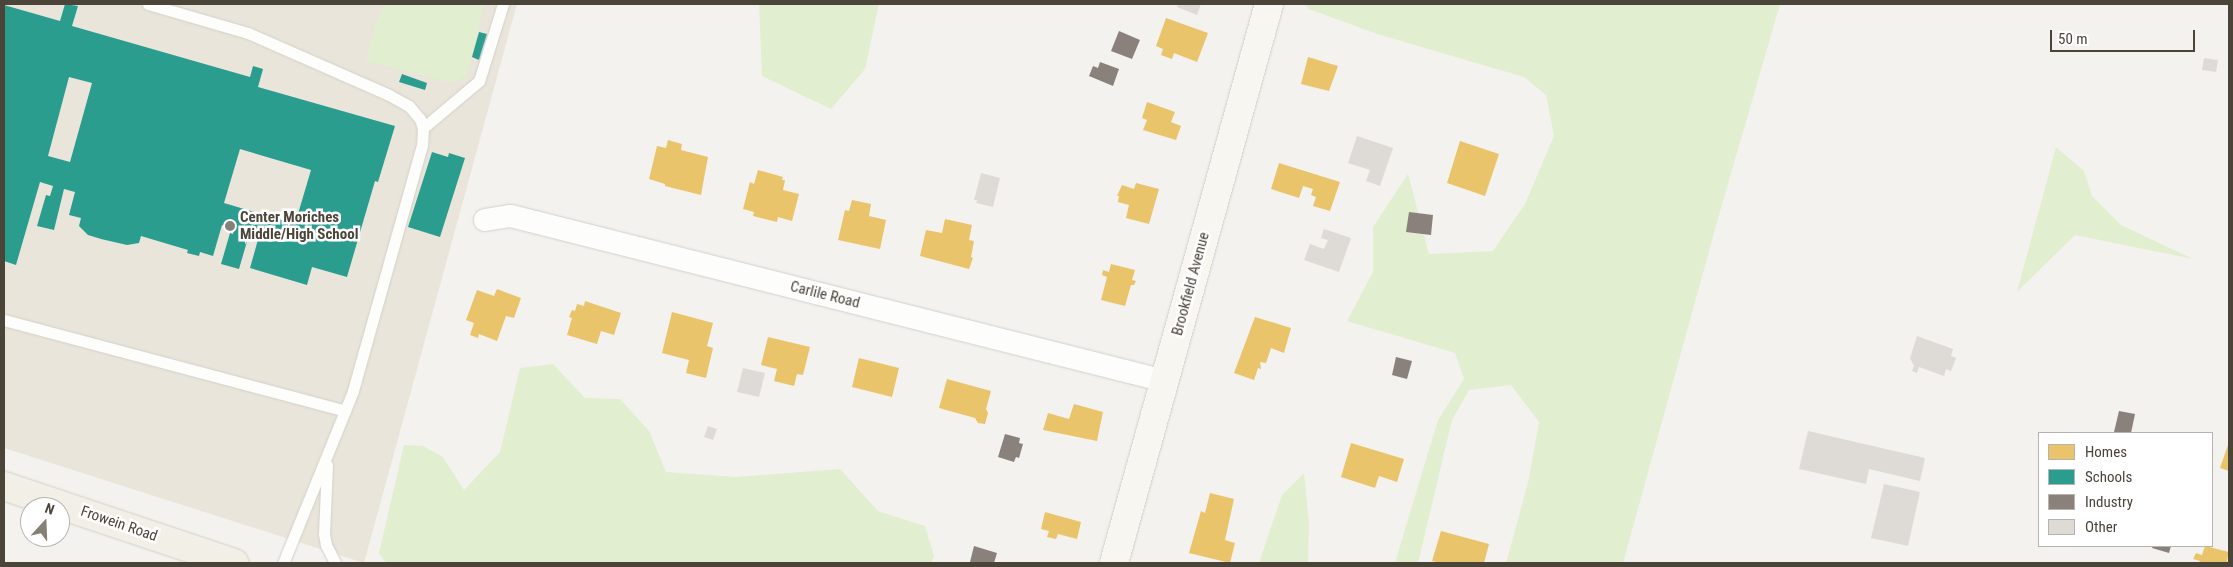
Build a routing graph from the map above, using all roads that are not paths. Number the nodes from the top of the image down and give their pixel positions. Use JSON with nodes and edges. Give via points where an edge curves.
{"nodes":[{"id":1,"x":148,"y":4,"type":"edge"},
{"id":2,"x":503,"y":4,"type":"edge"},
{"id":3,"x":1269,"y":4,"type":"edge"},
{"id":4,"x":423,"y":128,"type":"junction"},
{"id":5,"x":485,"y":220,"type":"dead end"},
{"id":6,"x":4,"y":320,"type":"edge"},
{"id":7,"x":1165,"y":381,"type":"junction"},
{"id":8,"x":345,"y":411,"type":"junction"},
{"id":9,"x":328,"y":456,"type":"junction"},
{"id":10,"x":4,"y":486,"type":"edge"},
{"id":11,"x":234,"y":563,"type":"edge"},
{"id":12,"x":283,"y":563,"type":"edge"},
{"id":13,"x":335,"y":563,"type":"edge"},
{"id":14,"x":1114,"y":563,"type":"edge"}],
"edges":[{"from":1,"to":4,"type":"lane","via":[[248,33],[389,95],[409,106]]},
{"from":2,"to":4,"type":"lane","via":[[479,81]]},
{"from":3,"to":7,"type":"main road","name":"Brookfield Avenue"},
{"from":4,"to":8,"type":"lane","via":[[422,145]]},
{"from":5,"to":7,"type":"street","name":"Carlile Road","via":[[512,216]]},
{"from":6,"to":8,"type":"lane"},
{"from":7,"to":14,"type":"main road","name":"Brookfield Avenue"},
{"from":8,"to":9,"type":"lane"},
{"from":9,"to":12,"type":"lane"},
{"from":9,"to":13,"type":"lane","via":[[324,534]]},
{"from":10,"to":11,"type":"main road","name":"Frowein Road"}]}
